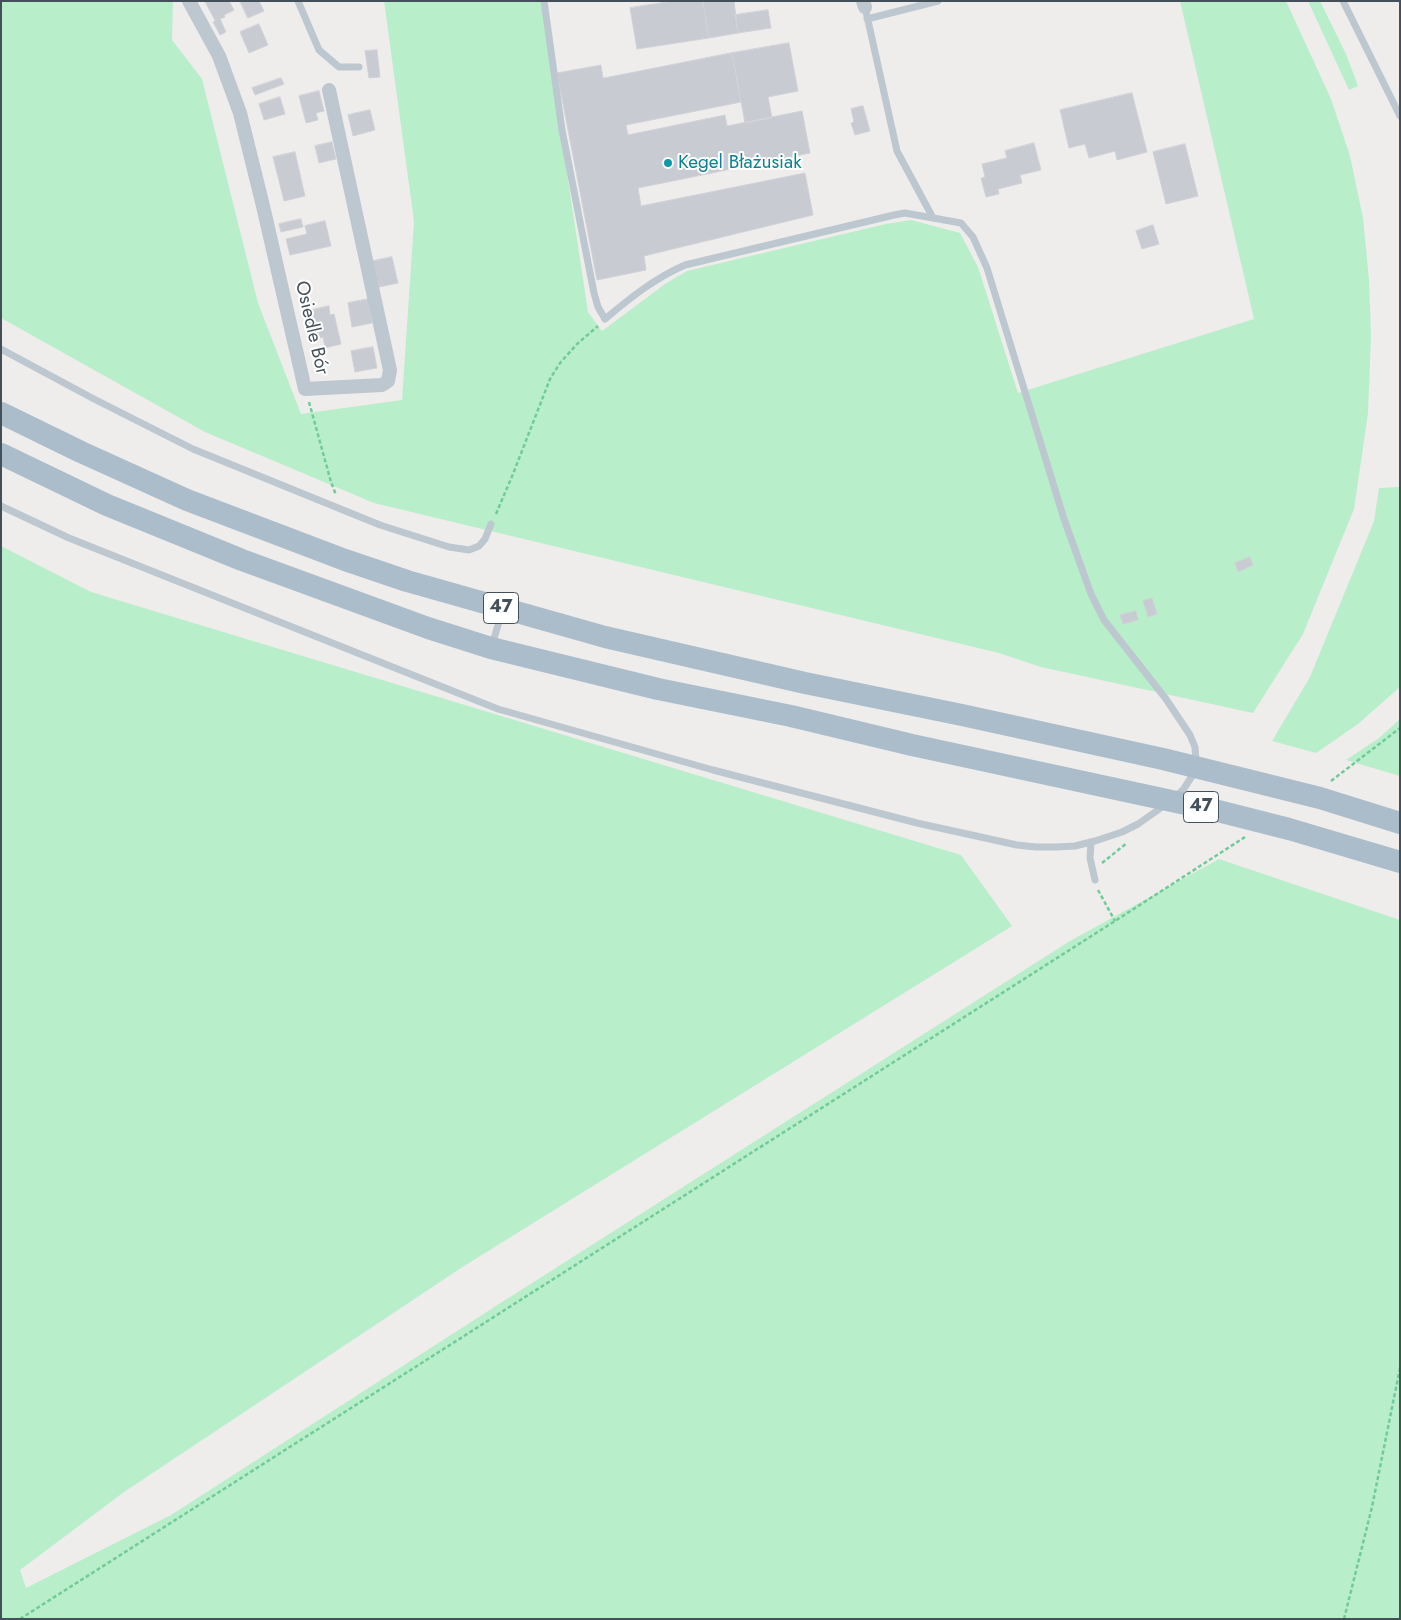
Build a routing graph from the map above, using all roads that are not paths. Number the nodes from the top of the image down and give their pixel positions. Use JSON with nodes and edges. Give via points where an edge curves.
{"nodes":[{"id":1,"x":189,"y":1,"type":"edge"},
{"id":2,"x":298,"y":1,"type":"edge"},
{"id":3,"x":544,"y":1,"type":"edge"},
{"id":4,"x":938,"y":1,"type":"edge"},
{"id":5,"x":1342,"y":1,"type":"edge"},
{"id":6,"x":865,"y":9,"type":"edge"},
{"id":7,"x":359,"y":67,"type":"dead end"},
{"id":8,"x":329,"y":90,"type":"dead end"},
{"id":9,"x":1400,"y":116,"type":"edge"},
{"id":10,"x":933,"y":218,"type":"junction"},
{"id":11,"x":1,"y":349,"type":"edge"},
{"id":12,"x":1,"y":414,"type":"edge"},
{"id":13,"x":1,"y":454,"type":"edge"},
{"id":14,"x":1,"y":506,"type":"edge"},
{"id":15,"x":491,"y":524,"type":"road end"},
{"id":16,"x":503,"y":608,"type":"junction"},
{"id":17,"x":491,"y":648,"type":"junction"},
{"id":18,"x":1400,"y":822,"type":"edge"},
{"id":19,"x":1091,"y":842,"type":"junction"},
{"id":20,"x":1400,"y":862,"type":"edge"},
{"id":21,"x":1095,"y":880,"type":"road end"}],
"edges":[{"from":1,"to":8,"type":"street","name":"Osiedle Bór","via":[[219,56],[240,113],[305,388],[382,385],[390,376]]},
{"from":2,"to":7,"type":"lane","via":[[319,50],[338,67]]},
{"from":3,"to":10,"type":"lane","via":[[562,130],[594,293],[605,319],[661,277],[685,265],[894,215],[905,213]]},
{"from":4,"to":6,"type":"lane"},
{"from":5,"to":9,"type":"lane"},
{"from":6,"to":10,"type":"lane","via":[[898,151]]},
{"from":10,"to":19,"type":"lane","via":[[961,223],[973,237],[987,268],[1064,520],[1091,594],[1104,620],[1166,699],[1195,747],[1194,773],[1183,790],[1138,824]]},
{"from":11,"to":15,"type":"lane","via":[[193,449],[380,525],[448,547],[468,550],[479,546]]},
{"from":12,"to":16,"type":"main road","number":"47","via":[[187,500],[345,560]]},
{"from":13,"to":17,"type":"main road","number":"47","via":[[108,505],[225,554]]},
{"from":14,"to":19,"type":"lane","via":[[88,546],[498,709],[713,770],[918,823],[1017,845],[1075,846]]},
{"from":16,"to":17,"type":"lane"},
{"from":16,"to":18,"type":"main road","number":"47","via":[[605,637],[805,683],[1237,776]]},
{"from":17,"to":20,"type":"main road","number":"47","via":[[1218,811]]},
{"from":19,"to":21,"type":"lane","via":[[1090,858]]}]}
